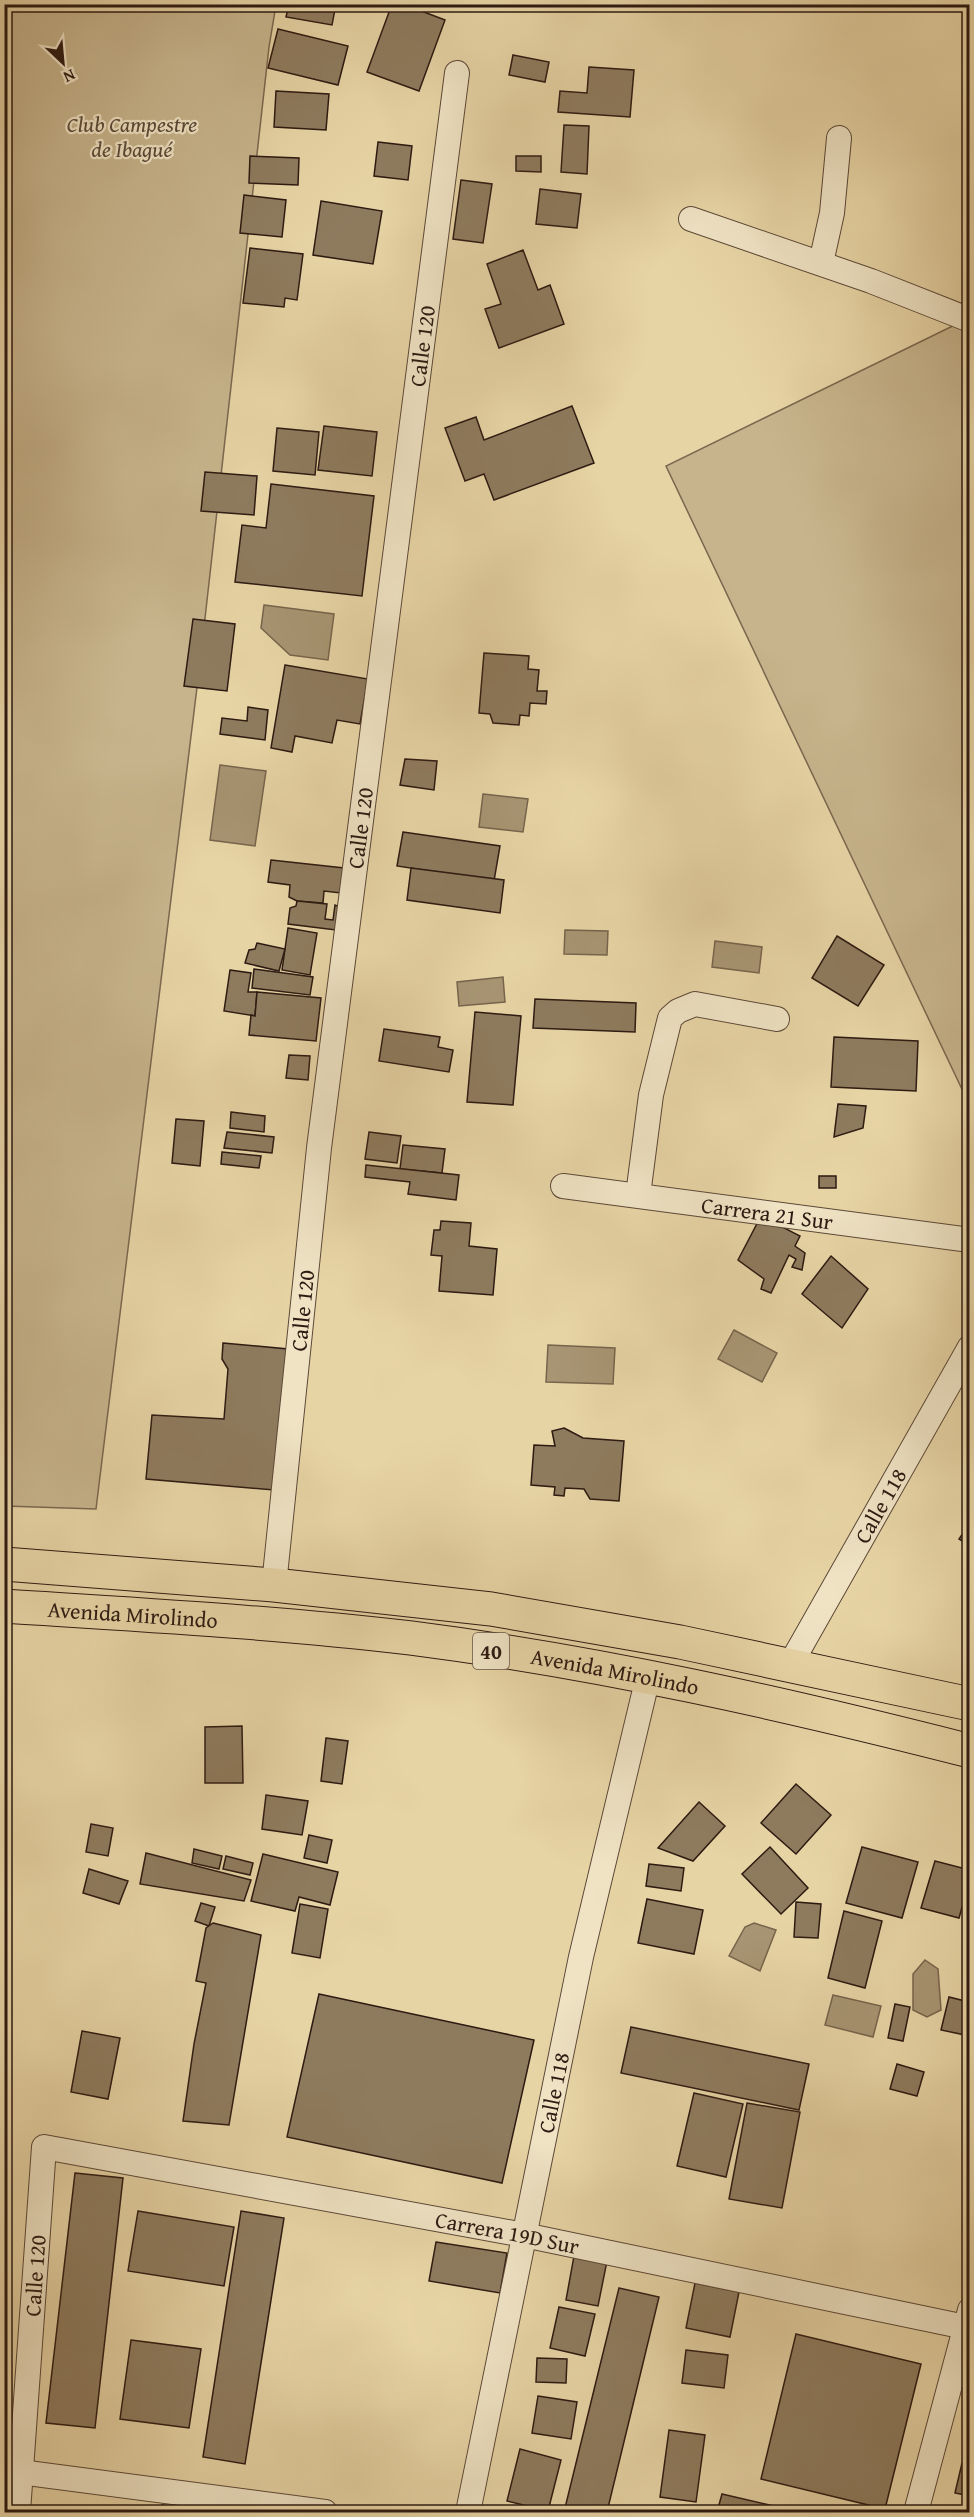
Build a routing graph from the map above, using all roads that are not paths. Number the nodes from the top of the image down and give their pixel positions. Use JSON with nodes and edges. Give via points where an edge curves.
{"nodes":[{"id":1,"x":457,"y":73,"type":"dead end"},
{"id":2,"x":839,"y":138,"type":"dead end"},
{"id":3,"x":691,"y":219,"type":"dead end"},
{"id":4,"x":821,"y":263,"type":"junction"},
{"id":5,"x":969,"y":320,"type":"edge"},
{"id":6,"x":777,"y":1019,"type":"dead end"},
{"id":7,"x":563,"y":1186,"type":"dead end"},
{"id":8,"x":638,"y":1195,"type":"junction"},
{"id":9,"x":969,"y":1240,"type":"edge"},
{"id":10,"x":969,"y":1347,"type":"edge"},
{"id":11,"x":4,"y":1564,"type":"edge"},
{"id":12,"x":274,"y":1584,"type":"junction"},
{"id":13,"x":4,"y":1606,"type":"edge"},
{"id":14,"x":790,"y":1665,"type":"junction"},
{"id":15,"x":648,"y":1677,"type":"junction"},
{"id":16,"x":969,"y":1704,"type":"edge"},
{"id":17,"x":969,"y":1751,"type":"edge"},
{"id":18,"x":44,"y":2147,"type":"joint"},
{"id":19,"x":524,"y":2235,"type":"junction"},
{"id":20,"x":968,"y":2322,"type":"edge"},
{"id":21,"x":12,"y":2472,"type":"edge"},
{"id":22,"x":18,"y":2512,"type":"edge"},
{"id":23,"x":326,"y":2512,"type":"edge"},
{"id":24,"x":468,"y":2512,"type":"edge"},
{"id":25,"x":916,"y":2512,"type":"edge"}],
"edges":[{"from":1,"to":12,"type":"street","name":"Calle 120","via":[[319,1148]]},
{"from":2,"to":4,"type":"street","via":[[832,213]]},
{"from":3,"to":4,"type":"street"},
{"from":4,"to":5,"type":"street"},
{"from":6,"to":8,"type":"street","via":[[695,1004],[670,1018],[651,1095]]},
{"from":7,"to":8,"type":"street","name":"Carrera 21 Sur"},
{"from":8,"to":9,"type":"street","name":"Carrera 21 Sur"},
{"from":10,"to":14,"type":"street","name":"Calle 118"},
{"from":11,"to":12,"type":"main road","name":"Avenida Mirolindo","number":"40"},
{"from":12,"to":14,"type":"main road","name":"Avenida Mirolindo","number":"40","via":[[491,1609]]},
{"from":13,"to":15,"type":"main road","name":"Avenida Mirolindo","number":"40","via":[[411,1638]]},
{"from":14,"to":16,"type":"main road","name":"Avenida Mirolindo","number":"40"},
{"from":15,"to":17,"type":"main road","name":"Avenida Mirolindo","number":"40","via":[[874,1726]]},
{"from":15,"to":19,"type":"street","name":"Calle 118","via":[[581,1956]]},
{"from":18,"to":19,"type":"street","name":"Carrera 19D Sur"},
{"from":18,"to":21,"type":"street","name":"Calle 120"},
{"from":19,"to":20,"type":"street","name":"Carrera 19D Sur"},
{"from":19,"to":24,"type":"street","name":"Calle 118"},
{"from":20,"to":25,"type":"street"},
{"from":21,"to":22,"type":"street","name":"Calle 120"},
{"from":21,"to":23,"type":"street"}]}
